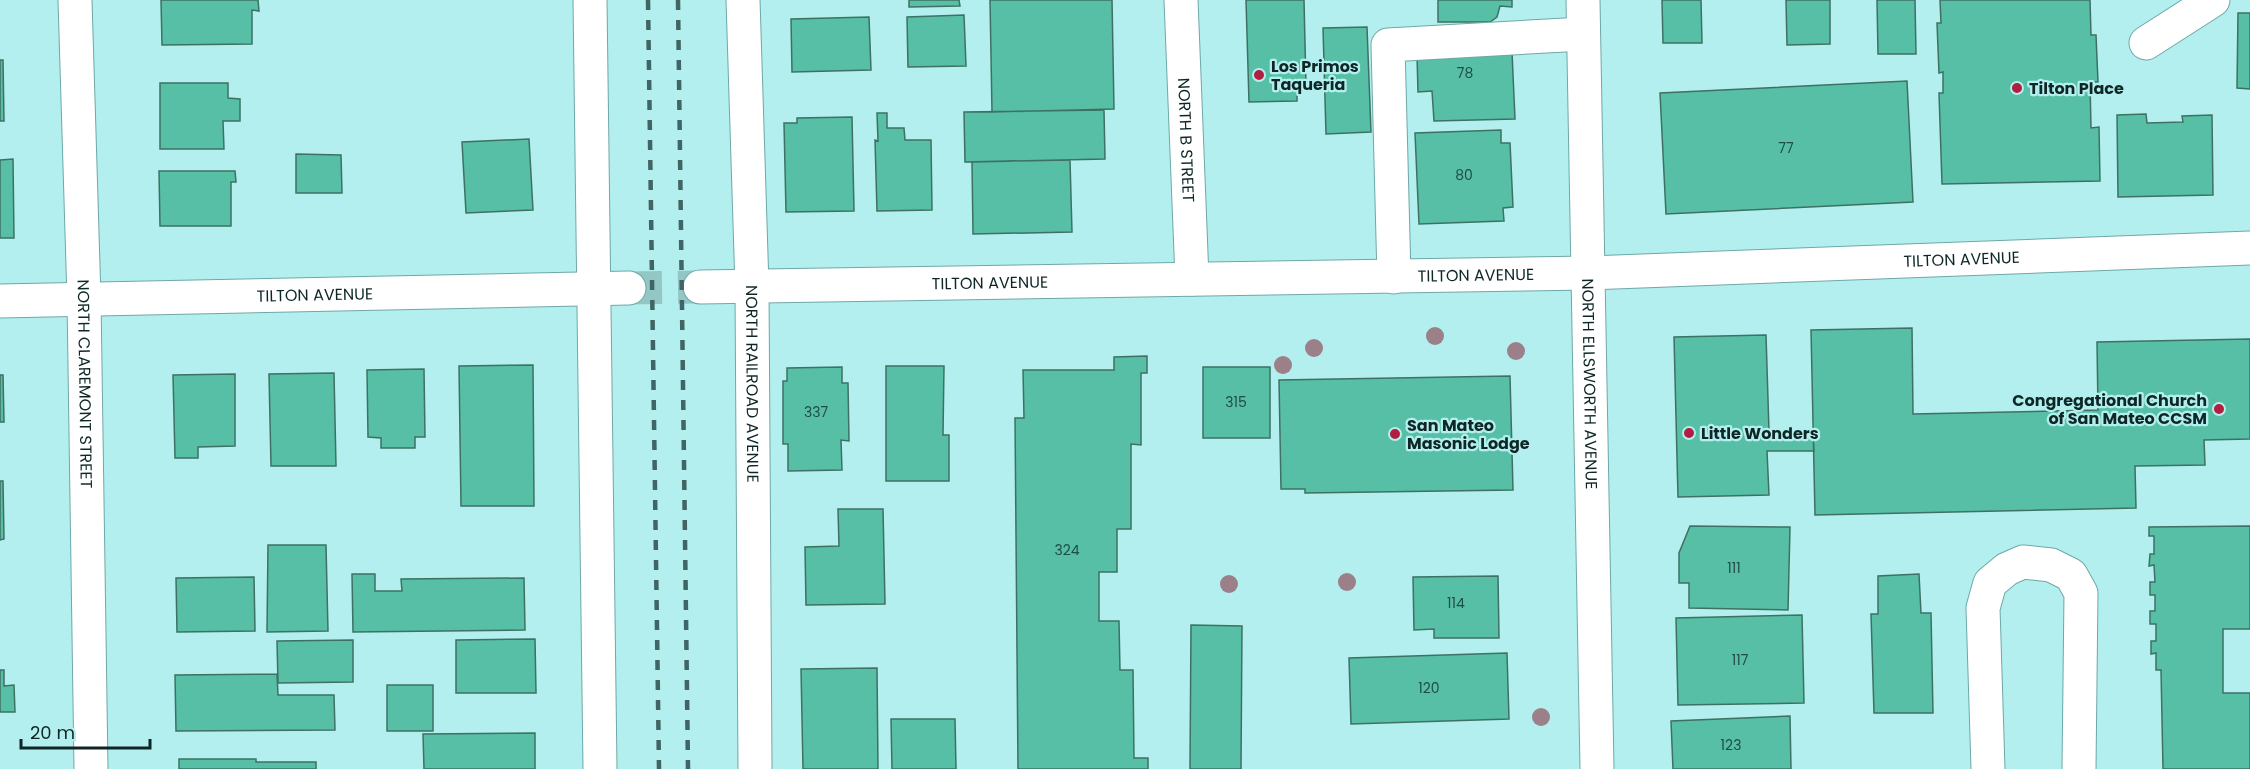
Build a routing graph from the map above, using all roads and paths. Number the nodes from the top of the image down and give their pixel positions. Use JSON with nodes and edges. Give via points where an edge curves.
{"nodes":[{"id":1,"x":75,"y":0,"type":"edge"},
{"id":2,"x":590,"y":0,"type":"edge"},
{"id":3,"x":743,"y":0,"type":"edge"},
{"id":4,"x":1181,"y":0,"type":"edge"},
{"id":5,"x":1583,"y":0,"type":"edge"},
{"id":6,"x":2213,"y":0,"type":"edge"},
{"id":7,"x":1583,"y":34,"type":"junction"},
{"id":8,"x":2146,"y":43,"type":"dead end"},
{"id":9,"x":2250,"y":248,"type":"edge"},
{"id":10,"x":1589,"y":273,"type":"junction"},
{"id":11,"x":1394,"y":277,"type":"junction"},
{"id":12,"x":1192,"y":279,"type":"junction"},
{"id":13,"x":752,"y":286,"type":"junction"},
{"id":14,"x":700,"y":287,"type":"tunnel mouth"},
{"id":15,"x":628,"y":288,"type":"tunnel mouth"},
{"id":16,"x":592,"y":289,"type":"junction"},
{"id":17,"x":84,"y":299,"type":"junction"},
{"id":18,"x":0,"y":301,"type":"edge"},
{"id":19,"x":91,"y":769,"type":"edge"},
{"id":20,"x":600,"y":769,"type":"edge"},
{"id":21,"x":755,"y":769,"type":"edge"},
{"id":22,"x":1597,"y":769,"type":"edge"},
{"id":23,"x":1988,"y":769,"type":"edge"},
{"id":24,"x":2079,"y":769,"type":"edge"}],
"edges":[{"from":1,"to":17,"type":"street","name":"NORTH CLAREMONT STREET"},
{"from":2,"to":16,"type":"street"},
{"from":3,"to":13,"type":"street","name":"NORTH RAILROAD AVENUE"},
{"from":4,"to":12,"type":"street","name":"NORTH B STREET"},
{"from":5,"to":7,"type":"street","name":"NORTH ELLSWORTH AVENUE"},
{"from":6,"to":8,"type":"street"},
{"from":7,"to":10,"type":"street","name":"NORTH ELLSWORTH AVENUE"},
{"from":7,"to":11,"type":"street","via":[[1388,45]]},
{"from":9,"to":10,"type":"street","name":"TILTON AVENUE"},
{"from":10,"to":11,"type":"street","name":"TILTON AVENUE"},
{"from":10,"to":22,"type":"street","name":"NORTH ELLSWORTH AVENUE"},
{"from":11,"to":12,"type":"street","name":"TILTON AVENUE"},
{"from":12,"to":13,"type":"street","name":"TILTON AVENUE"},
{"from":13,"to":14,"type":"street","name":"TILTON AVENUE"},
{"from":13,"to":21,"type":"street","name":"NORTH RAILROAD AVENUE"},
{"from":15,"to":16,"type":"street","name":"TILTON AVENUE"},
{"from":16,"to":17,"type":"street","name":"TILTON AVENUE"},
{"from":16,"to":20,"type":"street"},
{"from":17,"to":18,"type":"street","name":"TILTON AVENUE"},
{"from":17,"to":19,"type":"street","name":"NORTH CLAREMONT STREET"},
{"from":23,"to":24,"type":"street","via":[[1983,608],[1990,584],[2007,569],[2024,562],[2051,565],[2071,575],[2081,593]]}]}
